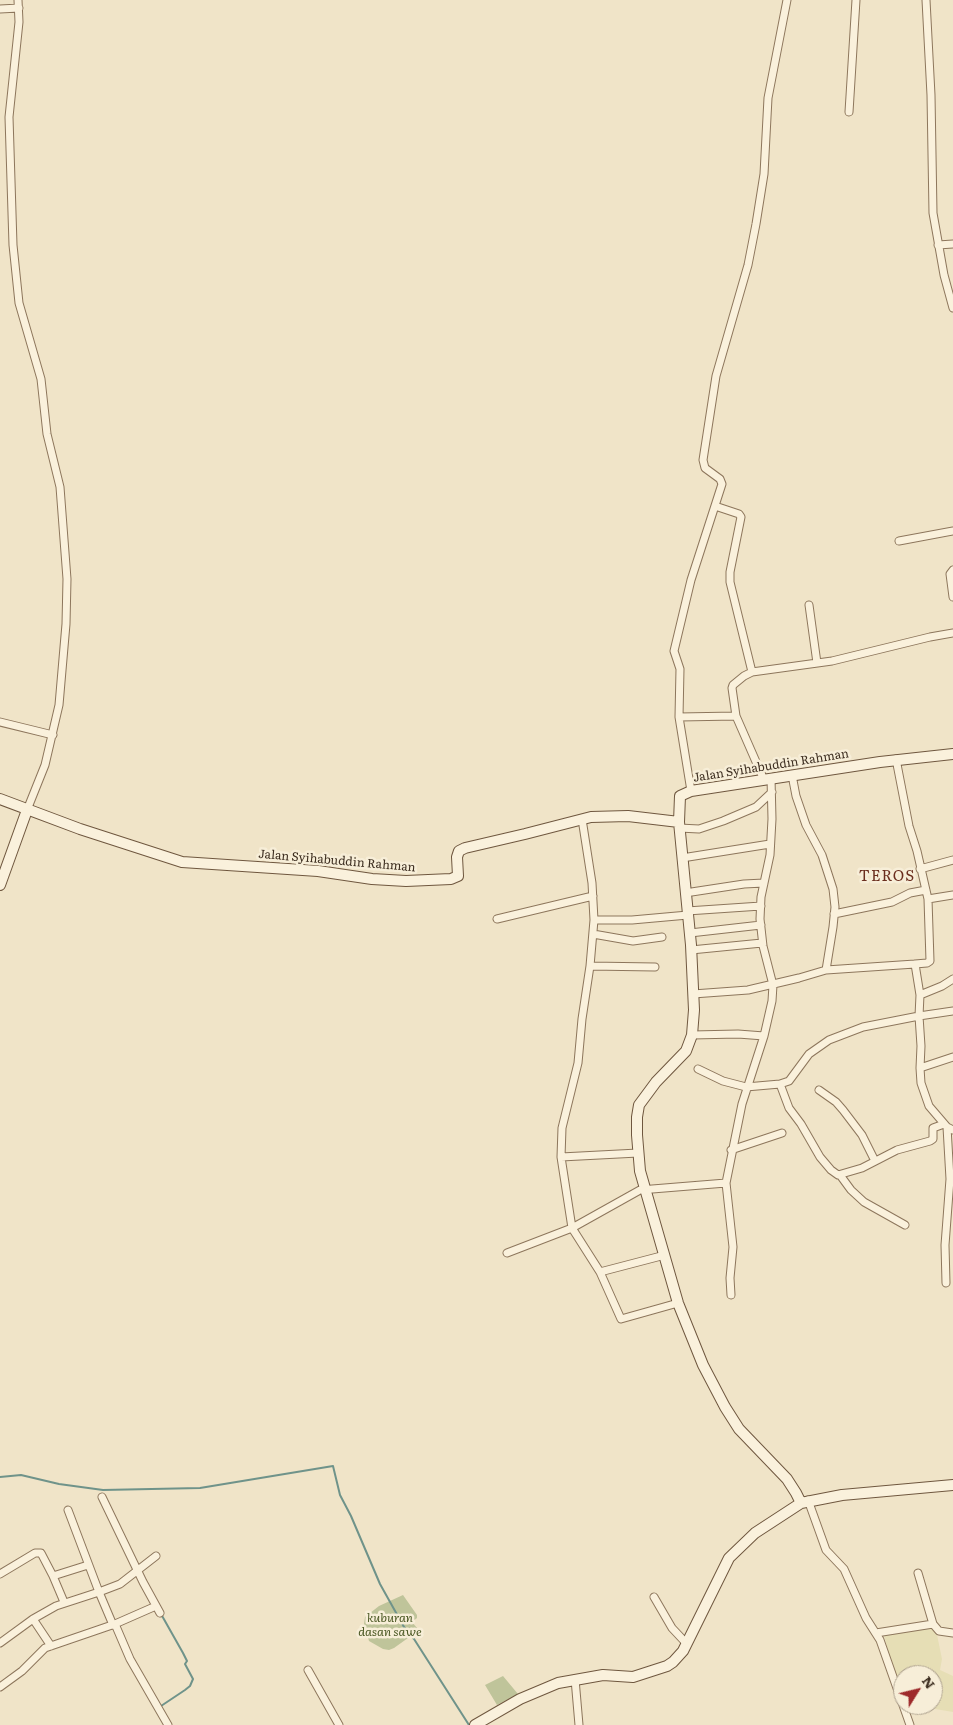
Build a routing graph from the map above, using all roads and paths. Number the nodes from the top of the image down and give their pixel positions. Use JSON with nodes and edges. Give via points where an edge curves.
{"nodes":[{"id":1,"x":787,"y":0,"type":"edge"},
{"id":2,"x":856,"y":0,"type":"edge"},
{"id":3,"x":926,"y":0,"type":"edge"},
{"id":4,"x":19,"y":4,"type":"edge"},
{"id":5,"x":0,"y":9,"type":"edge"},
{"id":6,"x":0,"y":110,"type":"edge"},
{"id":7,"x":849,"y":112,"type":"dead end"},
{"id":8,"x":9,"y":113,"type":"junction"},
{"id":9,"x":953,"y":244,"type":"edge"},
{"id":10,"x":938,"y":245,"type":"junction"},
{"id":11,"x":953,"y":308,"type":"edge"},
{"id":12,"x":714,"y":506,"type":"junction"},
{"id":13,"x":953,"y":531,"type":"edge"},
{"id":14,"x":899,"y":541,"type":"dead end"},
{"id":15,"x":953,"y":570,"type":"edge"},
{"id":16,"x":953,"y":597,"type":"edge"},
{"id":17,"x":809,"y":605,"type":"dead end"},
{"id":18,"x":953,"y":633,"type":"edge"},
{"id":19,"x":818,"y":663,"type":"junction"},
{"id":20,"x":752,"y":672,"type":"junction"},
{"id":21,"x":736,"y":716,"type":"junction"},
{"id":22,"x":680,"y":717,"type":"junction"},
{"id":23,"x":0,"y":722,"type":"edge"},
{"id":24,"x":53,"y":734,"type":"junction"},
{"id":25,"x":953,"y":754,"type":"edge"},
{"id":26,"x":896,"y":760,"type":"junction"},
{"id":27,"x":792,"y":775,"type":"junction"},
{"id":28,"x":767,"y":779,"type":"junction"},
{"id":29,"x":691,"y":791,"type":"junction"},
{"id":30,"x":772,"y":792,"type":"junction"},
{"id":31,"x":0,"y":799,"type":"edge"},
{"id":32,"x":26,"y":810,"type":"junction"},
{"id":33,"x":582,"y":819,"type":"junction"},
{"id":34,"x":679,"y":825,"type":"junction"},
{"id":35,"x":770,"y":844,"type":"junction"},
{"id":36,"x":682,"y":858,"type":"junction"},
{"id":37,"x":953,"y":860,"type":"edge"},
{"id":38,"x":920,"y":869,"type":"junction"},
{"id":39,"x":764,"y":883,"type":"junction"},
{"id":40,"x":0,"y":885,"type":"edge"},
{"id":41,"x":926,"y":890,"type":"junction"},
{"id":42,"x":685,"y":893,"type":"junction"},
{"id":43,"x":953,"y":895,"type":"edge"},
{"id":44,"x":593,"y":896,"type":"junction"},
{"id":45,"x":928,"y":899,"type":"junction"},
{"id":46,"x":761,"y":906,"type":"junction"},
{"id":47,"x":688,"y":913,"type":"junction"},
{"id":48,"x":834,"y":914,"type":"junction"},
{"id":49,"x":497,"y":919,"type":"dead end"},
{"id":50,"x":594,"y":920,"type":"junction"},
{"id":51,"x":761,"y":925,"type":"junction"},
{"id":52,"x":690,"y":933,"type":"junction"},
{"id":53,"x":592,"y":934,"type":"junction"},
{"id":54,"x":662,"y":937,"type":"dead end"},
{"id":55,"x":762,"y":943,"type":"junction"},
{"id":56,"x":691,"y":950,"type":"junction"},
{"id":57,"x":915,"y":964,"type":"junction"},
{"id":58,"x":590,"y":966,"type":"junction"},
{"id":59,"x":655,"y":967,"type":"dead end"},
{"id":60,"x":826,"y":970,"type":"junction"},
{"id":61,"x":953,"y":979,"type":"edge"},
{"id":62,"x":773,"y":985,"type":"junction"},
{"id":63,"x":693,"y":994,"type":"junction"},
{"id":64,"x":920,"y":995,"type":"junction"},
{"id":65,"x":953,"y":1012,"type":"edge"},
{"id":66,"x":919,"y":1016,"type":"junction"},
{"id":67,"x":692,"y":1034,"type":"junction"},
{"id":68,"x":764,"y":1036,"type":"junction"},
{"id":69,"x":953,"y":1057,"type":"edge"},
{"id":70,"x":920,"y":1068,"type":"junction"},
{"id":71,"x":698,"y":1069,"type":"dead end"},
{"id":72,"x":780,"y":1084,"type":"junction"},
{"id":73,"x":746,"y":1086,"type":"junction"},
{"id":74,"x":819,"y":1090,"type":"dead end"},
{"id":75,"x":948,"y":1127,"type":"edge"},
{"id":76,"x":782,"y":1133,"type":"dead end"},
{"id":77,"x":731,"y":1150,"type":"junction"},
{"id":78,"x":638,"y":1153,"type":"junction"},
{"id":79,"x":561,"y":1157,"type":"junction"},
{"id":80,"x":875,"y":1161,"type":"junction"},
{"id":81,"x":951,"y":1166,"type":"edge"},
{"id":82,"x":840,"y":1175,"type":"junction"},
{"id":83,"x":726,"y":1182,"type":"junction"},
{"id":84,"x":644,"y":1189,"type":"junction"},
{"id":85,"x":905,"y":1225,"type":"dead end"},
{"id":86,"x":572,"y":1228,"type":"junction"},
{"id":87,"x":507,"y":1253,"type":"dead end"},
{"id":88,"x":665,"y":1255,"type":"junction"},
{"id":89,"x":600,"y":1272,"type":"junction"},
{"id":90,"x":946,"y":1283,"type":"dead end"},
{"id":91,"x":731,"y":1295,"type":"dead end"},
{"id":92,"x":678,"y":1303,"type":"junction"},
{"id":93,"x":953,"y":1485,"type":"edge"},
{"id":94,"x":102,"y":1497,"type":"dead end"},
{"id":95,"x":805,"y":1501,"type":"junction"},
{"id":96,"x":68,"y":1510,"type":"dead end"},
{"id":97,"x":156,"y":1556,"type":"dead end"},
{"id":98,"x":88,"y":1565,"type":"junction"},
{"id":99,"x":141,"y":1569,"type":"junction"},
{"id":100,"x":918,"y":1573,"type":"dead end"},
{"id":101,"x":0,"y":1574,"type":"edge"},
{"id":102,"x":53,"y":1576,"type":"junction"},
{"id":103,"x":98,"y":1592,"type":"junction"},
{"id":104,"x":654,"y":1597,"type":"dead end"},
{"id":105,"x":64,"y":1602,"type":"junction"},
{"id":106,"x":33,"y":1619,"type":"junction"},
{"id":107,"x":114,"y":1624,"type":"junction"},
{"id":108,"x":933,"y":1624,"type":"junction"},
{"id":109,"x":876,"y":1633,"type":"junction"},
{"id":110,"x":953,"y":1633,"type":"edge"},
{"id":111,"x":0,"y":1643,"type":"edge"},
{"id":112,"x":687,"y":1644,"type":"junction"},
{"id":113,"x":51,"y":1646,"type":"junction"},
{"id":114,"x":308,"y":1670,"type":"dead end"},
{"id":115,"x":575,"y":1679,"type":"junction"},
{"id":116,"x":1,"y":1681,"type":"edge"},
{"id":117,"x":168,"y":1725,"type":"edge"},
{"id":118,"x":339,"y":1725,"type":"edge"},
{"id":119,"x":475,"y":1725,"type":"edge"},
{"id":120,"x":579,"y":1725,"type":"edge"},
{"id":121,"x":910,"y":1725,"type":"edge"}],
"edges":[{"from":1,"to":12,"type":"street","via":[[768,98],[764,174],[756,224],[748,265],[716,376],[704,460],[708,471],[721,481]]},
{"from":2,"to":7,"type":"street"},
{"from":3,"to":10,"type":"street","via":[[933,213]]},
{"from":4,"to":5,"type":"street"},
{"from":4,"to":8,"type":"street"},
{"from":6,"to":8,"type":"street"},
{"from":8,"to":24,"type":"street","via":[[13,245],[19,303],[41,379],[47,434],[60,487],[66,545],[66,624],[62,680]]},
{"from":9,"to":10,"type":"street"},
{"from":10,"to":11,"type":"street"},
{"from":12,"to":20,"type":"street","via":[[741,517],[730,582]]},
{"from":12,"to":22,"type":"street","via":[[674,651],[680,668]]},
{"from":13,"to":14,"type":"street"},
{"from":15,"to":16,"type":"street","via":[[950,574]]},
{"from":17,"to":19,"type":"street"},
{"from":18,"to":19,"type":"street"},
{"from":19,"to":20,"type":"street"},
{"from":20,"to":21,"type":"street","via":[[732,688]]},
{"from":21,"to":22,"type":"street"},
{"from":21,"to":28,"type":"street"},
{"from":22,"to":29,"type":"street"},
{"from":23,"to":24,"type":"street"},
{"from":24,"to":32,"type":"street","via":[[45,765]]},
{"from":25,"to":26,"type":"street","name":"Jalan Syihabuddin Rahman"},
{"from":26,"to":27,"type":"street","name":"Jalan Syihabuddin Rahman"},
{"from":26,"to":38,"type":"street"},
{"from":27,"to":28,"type":"street","name":"Jalan Syihabuddin Rahman"},
{"from":27,"to":48,"type":"street","via":[[806,825],[826,863],[833,889]]},
{"from":28,"to":29,"type":"street","name":"Jalan Syihabuddin Rahman"},
{"from":28,"to":30,"type":"street"},
{"from":29,"to":34,"type":"street","name":"Jalan Syihabuddin Rahman","via":[[680,796]]},
{"from":30,"to":34,"type":"street","via":[[756,807],[723,821],[699,828]]},
{"from":30,"to":35,"type":"street"},
{"from":31,"to":32,"type":"street","name":"Jalan Syihabuddin Rahman"},
{"from":32,"to":33,"type":"street","name":"Jalan Syihabuddin Rahman","via":[[182,862],[318,871],[406,881],[455,878],[459,873],[457,857],[461,849]]},
{"from":32,"to":40,"type":"street"},
{"from":33,"to":34,"type":"street","name":"Jalan Syihabuddin Rahman","via":[[628,816]]},
{"from":33,"to":44,"type":"street"},
{"from":34,"to":36,"type":"street"},
{"from":35,"to":36,"type":"street"},
{"from":35,"to":39,"type":"street"},
{"from":36,"to":42,"type":"street"},
{"from":37,"to":38,"type":"street"},
{"from":38,"to":41,"type":"street"},
{"from":39,"to":42,"type":"street"},
{"from":39,"to":46,"type":"street"},
{"from":41,"to":45,"type":"street"},
{"from":41,"to":48,"type":"street","via":[[892,902]]},
{"from":42,"to":47,"type":"street"},
{"from":43,"to":45,"type":"street"},
{"from":44,"to":49,"type":"street"},
{"from":44,"to":50,"type":"street"},
{"from":45,"to":57,"type":"street","via":[[930,961]]},
{"from":46,"to":47,"type":"street"},
{"from":46,"to":51,"type":"street"},
{"from":47,"to":50,"type":"street","via":[[632,920]]},
{"from":47,"to":52,"type":"street"},
{"from":48,"to":60,"type":"street"},
{"from":50,"to":53,"type":"street"},
{"from":51,"to":52,"type":"street"},
{"from":51,"to":55,"type":"street"},
{"from":52,"to":56,"type":"street"},
{"from":53,"to":54,"type":"street","via":[[633,941]]},
{"from":53,"to":58,"type":"street"},
{"from":55,"to":56,"type":"street"},
{"from":55,"to":62,"type":"street"},
{"from":56,"to":63,"type":"street"},
{"from":57,"to":60,"type":"street"},
{"from":57,"to":64,"type":"street"},
{"from":58,"to":59,"type":"street"},
{"from":58,"to":79,"type":"street","via":[[578,1063],[562,1128]]},
{"from":60,"to":62,"type":"street"},
{"from":61,"to":64,"type":"street"},
{"from":62,"to":63,"type":"street"},
{"from":62,"to":68,"type":"street","via":[[770,1017]]},
{"from":63,"to":67,"type":"street"},
{"from":64,"to":66,"type":"street"},
{"from":65,"to":66,"type":"street"},
{"from":66,"to":70,"type":"street"},
{"from":66,"to":72,"type":"street","via":[[864,1027],[829,1040],[809,1054],[789,1081]]},
{"from":67,"to":68,"type":"street"},
{"from":67,"to":78,"type":"street","via":[[686,1051],[639,1105]]},
{"from":68,"to":73,"type":"street"},
{"from":69,"to":70,"type":"street"},
{"from":70,"to":75,"type":"street","via":[[926,1100]]},
{"from":71,"to":73,"type":"street","via":[[722,1081]]},
{"from":72,"to":73,"type":"street"},
{"from":72,"to":82,"type":"street","via":[[789,1108],[820,1157],[835,1174]]},
{"from":73,"to":77,"type":"street"},
{"from":74,"to":80,"type":"street","via":[[843,1110],[862,1135]]},
{"from":75,"to":80,"type":"street","via":[[933,1128],[930,1141],[897,1150]]},
{"from":75,"to":81,"type":"street"},
{"from":76,"to":77,"type":"street"},
{"from":77,"to":83,"type":"street"},
{"from":78,"to":79,"type":"street"},
{"from":78,"to":84,"type":"street"},
{"from":79,"to":86,"type":"street"},
{"from":80,"to":82,"type":"street"},
{"from":81,"to":90,"type":"street","via":[[944,1245]]},
{"from":82,"to":85,"type":"street","via":[[864,1202]]},
{"from":83,"to":84,"type":"street"},
{"from":83,"to":91,"type":"street","via":[[733,1238]]},
{"from":84,"to":86,"type":"street"},
{"from":84,"to":88,"type":"street"},
{"from":86,"to":87,"type":"street"},
{"from":86,"to":89,"type":"street"},
{"from":88,"to":89,"type":"street"},
{"from":88,"to":92,"type":"street"},
{"from":89,"to":92,"type":"street","via":[[621,1320]]},
{"from":92,"to":95,"type":"street","via":[[703,1365],[728,1413],[748,1440]]},
{"from":93,"to":95,"type":"street"},
{"from":94,"to":99,"type":"street"},
{"from":95,"to":109,"type":"street","via":[[824,1546],[844,1569]]},
{"from":95,"to":112,"type":"street","via":[[755,1533],[729,1558]]},
{"from":96,"to":98,"type":"street"},
{"from":97,"to":99,"type":"street"},
{"from":98,"to":102,"type":"street"},
{"from":98,"to":103,"type":"street"},
{"from":99,"to":103,"type":"street","via":[[118,1586]]},
{"from":99,"to":107,"type":"street","via":[[158,1610]]},
{"from":100,"to":108,"type":"street"},
{"from":101,"to":102,"type":"street","via":[[39,1552]]},
{"from":102,"to":105,"type":"street"},
{"from":103,"to":105,"type":"street"},
{"from":103,"to":107,"type":"street"},
{"from":104,"to":112,"type":"street","via":[[672,1628]]},
{"from":105,"to":106,"type":"street"},
{"from":106,"to":111,"type":"street"},
{"from":106,"to":113,"type":"street"},
{"from":107,"to":113,"type":"street"},
{"from":107,"to":117,"type":"street"},
{"from":108,"to":109,"type":"street"},
{"from":108,"to":110,"type":"street","via":[[940,1631]]},
{"from":109,"to":121,"type":"street"},
{"from":112,"to":115,"type":"street","via":[[673,1662],[647,1673]]},
{"from":113,"to":116,"type":"street","via":[[22,1671]]},
{"from":114,"to":118,"type":"street"},
{"from":115,"to":119,"type":"street","via":[[538,1690]]},
{"from":115,"to":120,"type":"street"}]}
